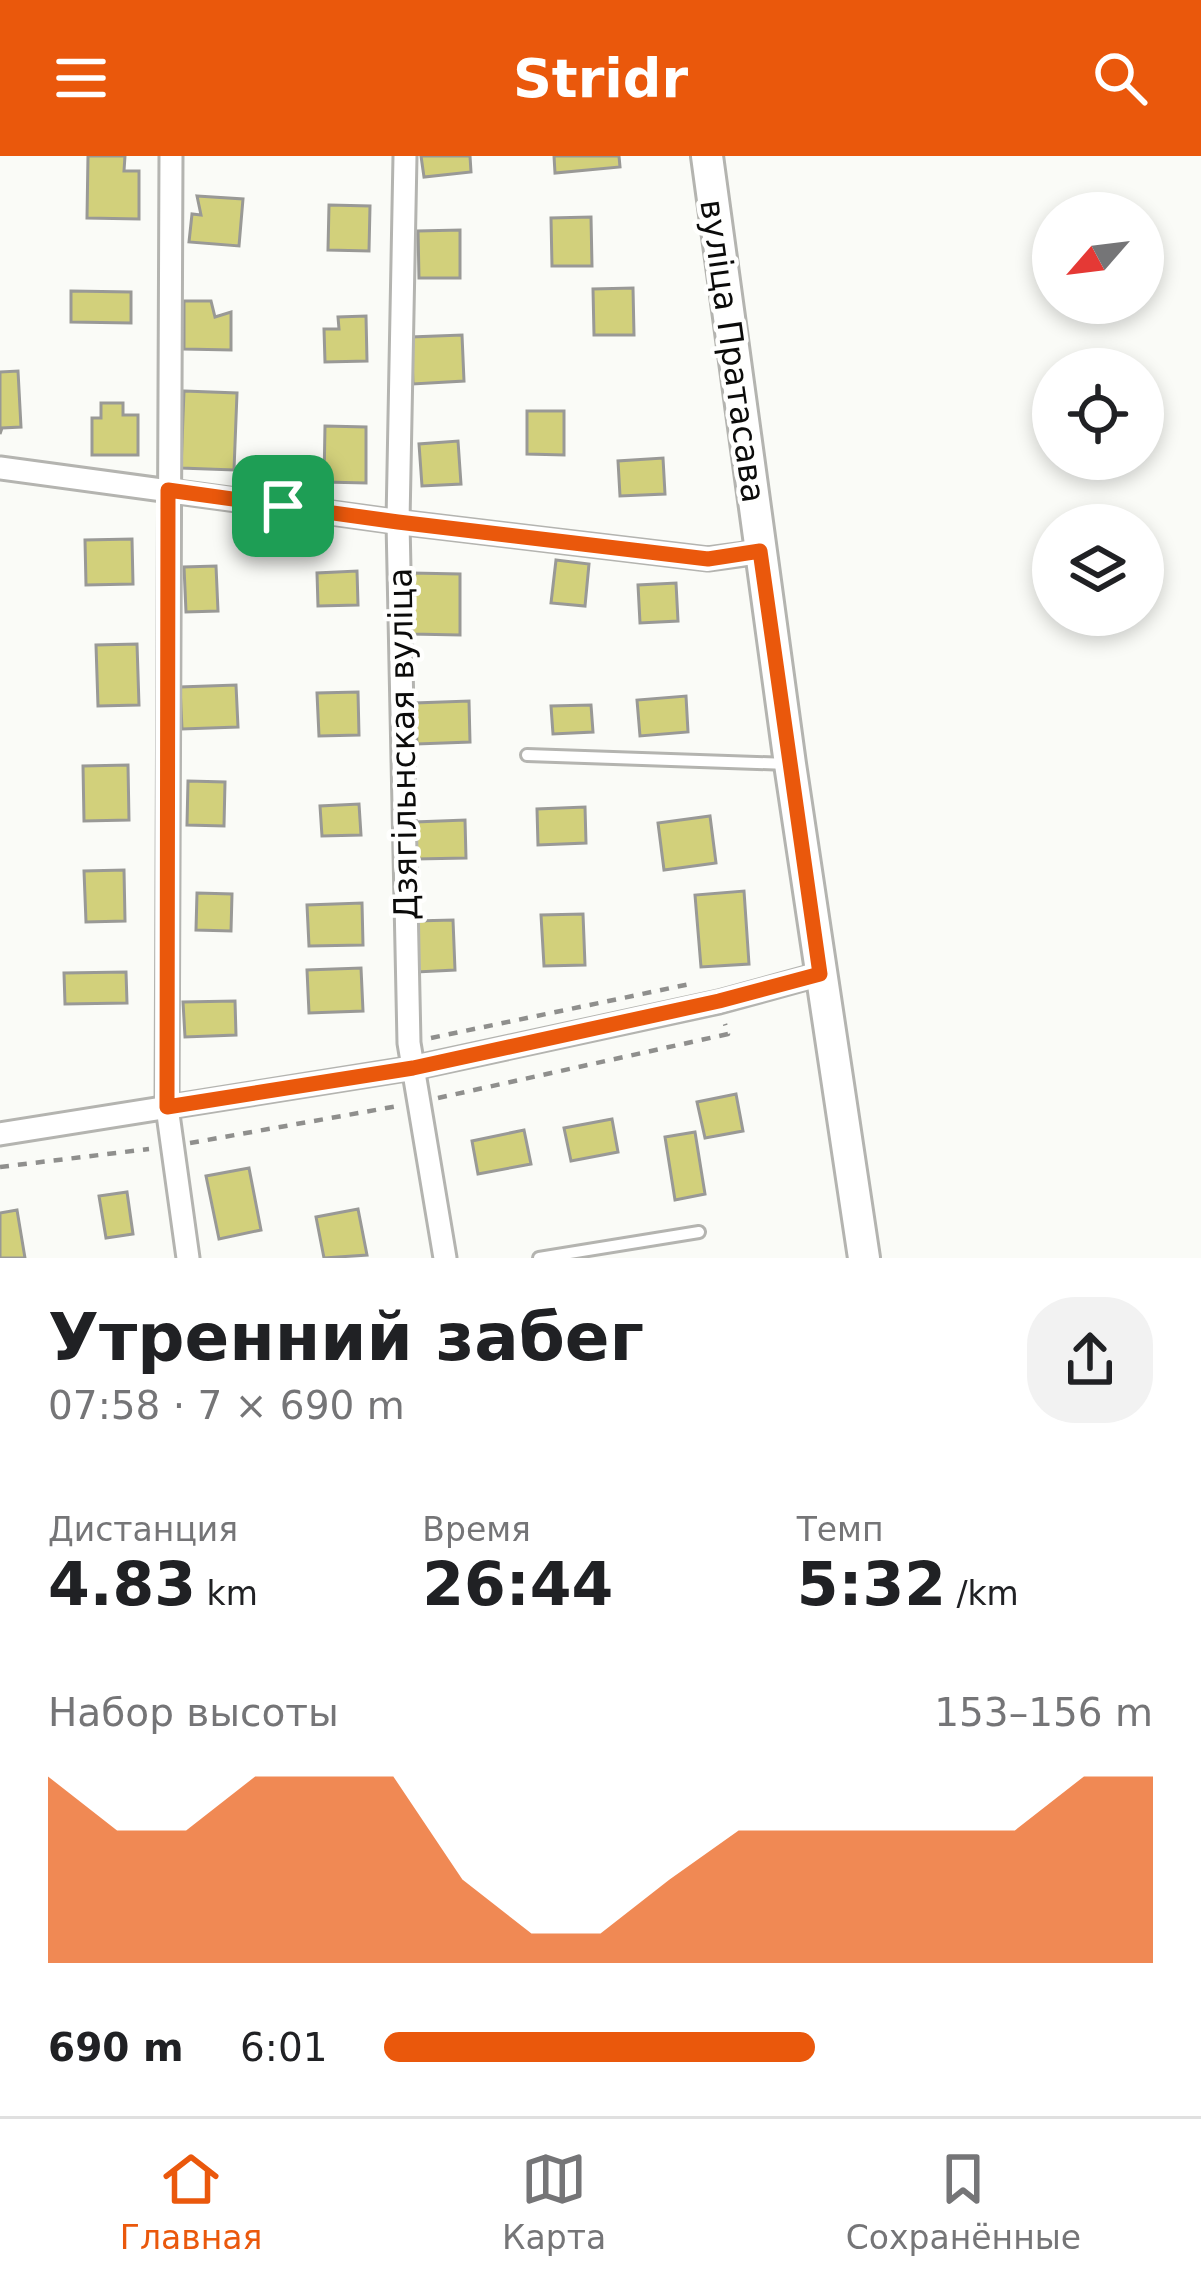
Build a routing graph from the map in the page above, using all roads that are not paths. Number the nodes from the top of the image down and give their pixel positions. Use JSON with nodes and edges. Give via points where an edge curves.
{"nodes":[{"id":1,"x":171,"y":156,"type":"edge"},
{"id":2,"x":404,"y":156,"type":"edge"},
{"id":3,"x":707,"y":156,"type":"edge"},
{"id":4,"x":0,"y":468,"type":"edge"},
{"id":5,"x":168,"y":490,"type":"junction"},
{"id":6,"x":398,"y":522,"type":"junction"},
{"id":7,"x":760,"y":551,"type":"junction"},
{"id":8,"x":527,"y":755,"type":"dead end"},
{"id":9,"x":790,"y":764,"type":"junction"},
{"id":10,"x":820,"y":974,"type":"junction"},
{"id":11,"x":413,"y":1068,"type":"junction"},
{"id":12,"x":167,"y":1107,"type":"junction"},
{"id":13,"x":0,"y":1134,"type":"edge"},
{"id":14,"x":699,"y":1232,"type":"dead end"},
{"id":15,"x":188,"y":1258,"type":"edge"},
{"id":16,"x":445,"y":1258,"type":"edge"},
{"id":17,"x":539,"y":1258,"type":"edge"},
{"id":18,"x":864,"y":1258,"type":"edge"}],
"edges":[{"from":1,"to":5,"type":"street"},
{"from":2,"to":6,"type":"street","name":"Дзягільнская вуліца"},
{"from":3,"to":7,"type":"main road","name":"вуліца Пратасава"},
{"from":4,"to":5,"type":"street"},
{"from":5,"to":6,"type":"street"},
{"from":5,"to":12,"type":"street"},
{"from":6,"to":7,"type":"street","via":[[708,559]]},
{"from":6,"to":11,"type":"street","name":"Дзягільнская вуліца"},
{"from":7,"to":9,"type":"main road","name":"вуліца Пратасава"},
{"from":8,"to":9,"type":"lane"},
{"from":9,"to":10,"type":"main road","name":"вуліца Пратасава"},
{"from":10,"to":11,"type":"street"},
{"from":10,"to":18,"type":"main road","name":"вуліца Пратасава"},
{"from":11,"to":12,"type":"street"},
{"from":11,"to":16,"type":"street","name":"Дзягільнская вуліца"},
{"from":12,"to":13,"type":"street"},
{"from":12,"to":15,"type":"street"},
{"from":14,"to":17,"type":"lane"}]}
